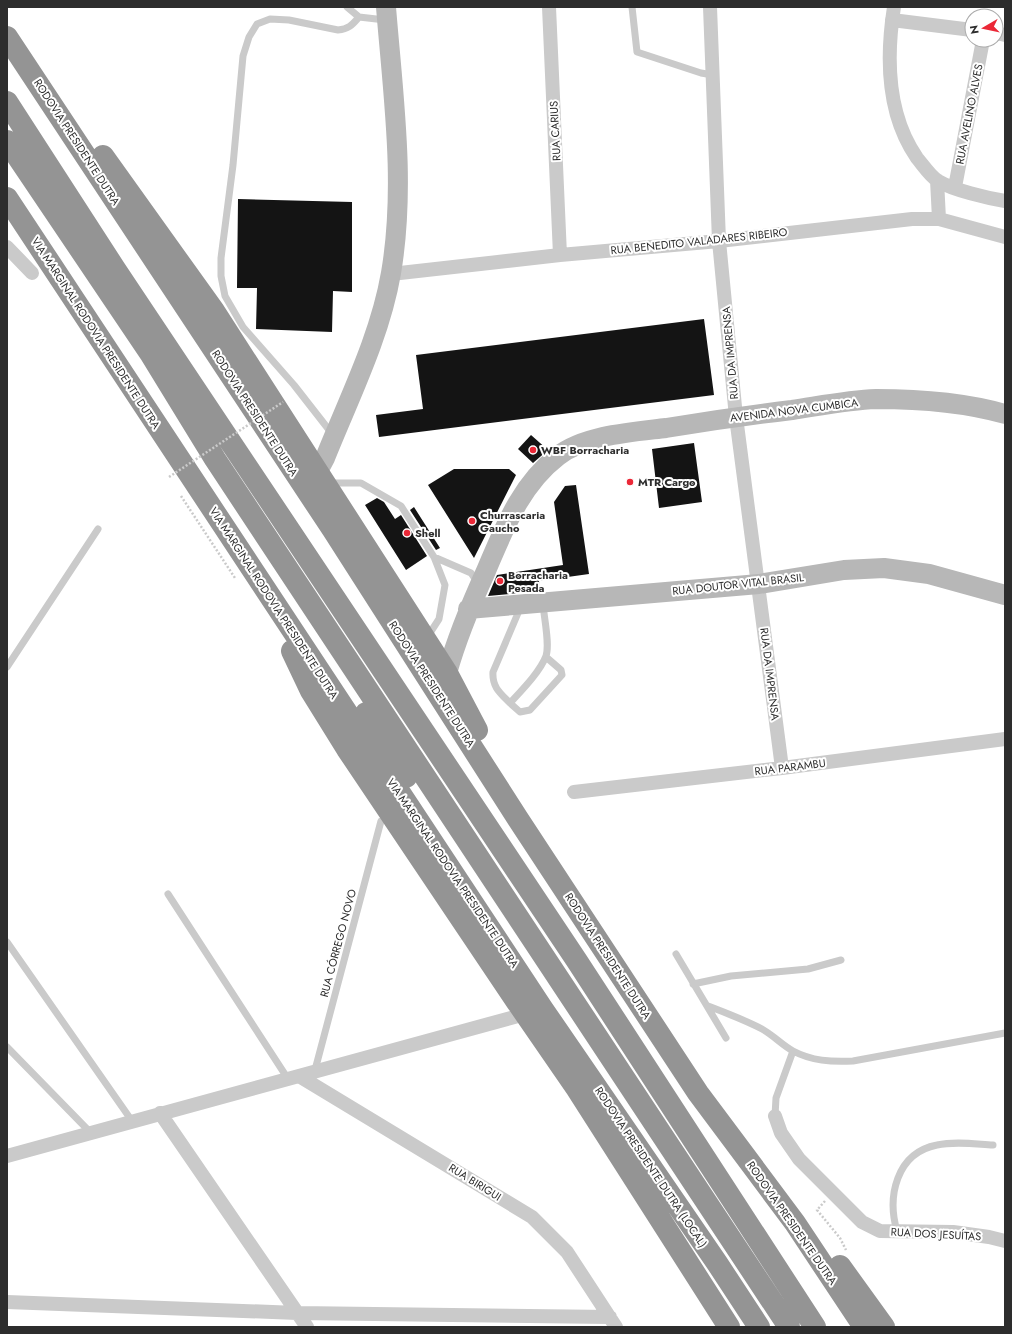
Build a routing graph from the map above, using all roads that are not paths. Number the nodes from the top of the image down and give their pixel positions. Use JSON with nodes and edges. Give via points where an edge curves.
{"nodes":[{"id":1,"x":347,"y":7,"type":"edge"},
{"id":2,"x":549,"y":7,"type":"edge"},
{"id":3,"x":632,"y":7,"type":"edge"},
{"id":4,"x":710,"y":7,"type":"edge"},
{"id":5,"x":387,"y":14,"type":"edge"},
{"id":6,"x":893,"y":14,"type":"edge"},
{"id":7,"x":359,"y":17,"type":"junction"},
{"id":8,"x":964,"y":28,"type":"edge"},
{"id":9,"x":7,"y":37,"type":"edge"},
{"id":10,"x":981,"y":48,"type":"edge"},
{"id":11,"x":713,"y":75,"type":"junction"},
{"id":12,"x":7,"y":102,"type":"edge"},
{"id":13,"x":58,"y":112,"type":"junction"},
{"id":14,"x":7,"y":141,"type":"edge"},
{"id":15,"x":937,"y":180,"type":"junction"},
{"id":16,"x":955,"y":187,"type":"junction"},
{"id":17,"x":7,"y":198,"type":"edge"},
{"id":18,"x":1005,"y":201,"type":"edge"},
{"id":19,"x":939,"y":219,"type":"junction"},
{"id":20,"x":1005,"y":237,"type":"edge"},
{"id":21,"x":719,"y":241,"type":"junction"},
{"id":22,"x":7,"y":247,"type":"edge"},
{"id":23,"x":560,"y":255,"type":"junction"},
{"id":24,"x":32,"y":272,"type":"dead end"},
{"id":25,"x":391,"y":274,"type":"junction"},
{"id":26,"x":1005,"y":414,"type":"edge"},
{"id":27,"x":736,"y":417,"type":"junction"},
{"id":28,"x":334,"y":437,"type":"junction"},
{"id":29,"x":216,"y":459,"type":"junction"},
{"id":30,"x":320,"y":478,"type":"junction"},
{"id":31,"x":98,"y":529,"type":"dead end"},
{"id":32,"x":434,"y":557,"type":"junction"},
{"id":33,"x":759,"y":584,"type":"junction"},
{"id":34,"x":479,"y":585,"type":"junction"},
{"id":35,"x":1005,"y":595,"type":"edge"},
{"id":36,"x":272,"y":602,"type":"junction"},
{"id":37,"x":542,"y":602,"type":"junction"},
{"id":38,"x":522,"y":604,"type":"junction"},
{"id":39,"x":468,"y":609,"type":"junction"},
{"id":40,"x":457,"y":638,"type":"junction"},
{"id":41,"x":428,"y":643,"type":"junction"},
{"id":42,"x":546,"y":657,"type":"junction"},
{"id":43,"x":7,"y":667,"type":"edge"},
{"id":44,"x":447,"y":673,"type":"junction"},
{"id":45,"x":510,"y":704,"type":"junction"},
{"id":46,"x":1005,"y":739,"type":"edge"},
{"id":47,"x":782,"y":768,"type":"junction"},
{"id":48,"x":574,"y":792,"type":"dead end"},
{"id":49,"x":518,"y":819,"type":"junction"},
{"id":50,"x":381,"y":822,"type":"dead end"},
{"id":51,"x":168,"y":894,"type":"dead end"},
{"id":52,"x":7,"y":942,"type":"edge"},
{"id":53,"x":676,"y":954,"type":"dead end"},
{"id":54,"x":841,"y":960,"type":"dead end"},
{"id":55,"x":693,"y":984,"type":"junction"},
{"id":56,"x":708,"y":1006,"type":"junction"},
{"id":57,"x":542,"y":1008,"type":"junction"},
{"id":58,"x":518,"y":1016,"type":"dead end"},
{"id":59,"x":1005,"y":1033,"type":"edge"},
{"id":60,"x":726,"y":1038,"type":"dead end"},
{"id":61,"x":7,"y":1047,"type":"edge"},
{"id":62,"x":793,"y":1050,"type":"junction"},
{"id":63,"x":315,"y":1070,"type":"junction"},
{"id":64,"x":293,"y":1077,"type":"junction"},
{"id":65,"x":698,"y":1093,"type":"junction"},
{"id":66,"x":160,"y":1113,"type":"junction"},
{"id":67,"x":775,"y":1116,"type":"joint"},
{"id":68,"x":132,"y":1121,"type":"junction"},
{"id":69,"x":90,"y":1132,"type":"junction"},
{"id":70,"x":993,"y":1145,"type":"dead end"},
{"id":71,"x":7,"y":1156,"type":"edge"},
{"id":72,"x":897,"y":1231,"type":"junction"},
{"id":73,"x":1005,"y":1242,"type":"edge"},
{"id":74,"x":7,"y":1302,"type":"edge"},
{"id":75,"x":297,"y":1313,"type":"junction"},
{"id":76,"x":613,"y":1322,"type":"edge"},
{"id":77,"x":307,"y":1327,"type":"edge"},
{"id":78,"x":729,"y":1327,"type":"edge"},
{"id":79,"x":759,"y":1327,"type":"edge"},
{"id":80,"x":789,"y":1327,"type":"edge"},
{"id":81,"x":816,"y":1327,"type":"edge"},
{"id":82,"x":864,"y":1327,"type":"edge"},
{"id":83,"x":884,"y":1327,"type":"edge"}],
"edges":[{"from":1,"to":7,"type":"lane"},
{"from":2,"to":23,"type":"street","name":"RUA CARIUS"},
{"from":3,"to":11,"type":"lane","via":[[637,52]]},
{"from":4,"to":11,"type":"street","name":"RUA DA IMPRENSA"},
{"from":5,"to":7,"type":"lane"},
{"from":5,"to":25,"type":"street","via":[[398,164],[398,228]]},
{"from":6,"to":8,"type":"street"},
{"from":6,"to":15,"type":"street","via":[[891,89],[897,115],[909,146]]},
{"from":7,"to":28,"type":"lane","via":[[346,29],[338,30],[289,20],[270,19],[257,24],[249,37],[243,56],[221,258],[225,296],[243,327],[294,385]]},
{"from":9,"to":13,"type":"highway","name":"RODOVIA PRESIDENTE DUTRA"},
{"from":10,"to":16,"type":"street","name":"RUA AVELINO ALVES"},
{"from":11,"to":21,"type":"street","name":"RUA DA IMPRENSA"},
{"from":12,"to":81,"type":"highway"},
{"from":13,"to":30,"type":"highway","via":[[90,139],[130,193],[214,311]]},
{"from":13,"to":49,"type":"highway","name":"RODOVIA PRESIDENTE DUTRA","via":[[333,530]]},
{"from":14,"to":29,"type":"highway","via":[[150,353]]},
{"from":15,"to":16,"type":"street"},
{"from":15,"to":19,"type":"street"},
{"from":16,"to":18,"type":"street"},
{"from":17,"to":36,"type":"highway","name":"VIA MARGINAL RODOVIA PRESIDENTE DUTRA"},
{"from":19,"to":20,"type":"street","name":"RUA BENEDITO VALADARES RIBEIRO"},
{"from":19,"to":21,"type":"street","name":"RUA BENEDITO VALADARES RIBEIRO","via":[[912,219]]},
{"from":21,"to":23,"type":"street","name":"RUA BENEDITO VALADARES RIBEIRO"},
{"from":21,"to":27,"type":"street","name":"RUA DA IMPRENSA"},
{"from":22,"to":24,"type":"street"},
{"from":23,"to":25,"type":"street","name":"RUA BENEDITO VALADARES RIBEIRO"},
{"from":25,"to":28,"type":"street","via":[[376,331]]},
{"from":26,"to":27,"type":"street","name":"AVENIDA NOVA CUMBICA","via":[[983,408],[927,400],[873,399]]},
{"from":27,"to":33,"type":"street","name":"RUA DA IMPRENSA"},
{"from":27,"to":34,"type":"street","name":"AVENIDA NOVA CUMBICA","via":[[616,435],[584,442],[559,455],[537,475],[519,499]]},
{"from":28,"to":30,"type":"street"},
{"from":29,"to":57,"type":"highway","via":[[230,493],[314,624],[353,693],[527,965]]},
{"from":29,"to":80,"type":"highway"},
{"from":30,"to":32,"type":"lane","via":[[361,483],[401,506]]},
{"from":30,"to":41,"type":"highway"},
{"from":31,"to":43,"type":"lane"},
{"from":32,"to":34,"type":"lane","via":[[471,573]]},
{"from":32,"to":41,"type":"lane","via":[[445,585],[439,619]]},
{"from":33,"to":35,"type":"street","name":"RUA DOUTOR VITAL BRASIL","via":[[844,570],[884,568],[929,574]]},
{"from":33,"to":37,"type":"street","name":"RUA DOUTOR VITAL BRASIL"},
{"from":33,"to":47,"type":"street","name":"RUA DA IMPRENSA"},
{"from":34,"to":39,"type":"street","name":"AVENIDA NOVA CUMBICA"},
{"from":36,"to":57,"type":"highway","name":"VIA MARGINAL RODOVIA PRESIDENTE DUTRA"},
{"from":36,"to":78,"type":"highway","via":[[303,674],[347,749],[577,1089]]},
{"from":37,"to":38,"type":"street","name":"RUA DOUTOR VITAL BRASIL"},
{"from":37,"to":42,"type":"lane"},
{"from":38,"to":39,"type":"street","name":"RUA DOUTOR VITAL BRASIL"},
{"from":38,"to":45,"type":"lane","via":[[492,672],[496,689]]},
{"from":39,"to":40,"type":"street"},
{"from":40,"to":41,"type":"street","via":[[445,644]]},
{"from":40,"to":44,"type":"street"},
{"from":41,"to":44,"type":"highway"},
{"from":42,"to":45,"type":"lane"},
{"from":42,"to":45,"type":"lane","via":[[561,670],[562,675],[530,710],[520,712]]},
{"from":44,"to":49,"type":"highway","via":[[516,802]]},
{"from":46,"to":47,"type":"street","name":"RUA PARAMBU"},
{"from":47,"to":48,"type":"street","name":"RUA PARAMBU"},
{"from":49,"to":65,"type":"highway","name":"RODOVIA PRESIDENTE DUTRA"},
{"from":50,"to":63,"type":"lane","name":"RUA CÓRREGO NOVO"},
{"from":51,"to":64,"type":"lane"},
{"from":52,"to":68,"type":"lane"},
{"from":53,"to":55,"type":"lane"},
{"from":54,"to":55,"type":"lane","via":[[808,969],[731,976]]},
{"from":55,"to":56,"type":"lane"},
{"from":56,"to":60,"type":"lane"},
{"from":56,"to":62,"type":"lane","via":[[763,1030]]},
{"from":57,"to":79,"type":"highway","name":"RODOVIA PRESIDENTE DUTRA (LOCAL)"},
{"from":58,"to":63,"type":"street"},
{"from":59,"to":62,"type":"lane","via":[[853,1062],[817,1060]]},
{"from":61,"to":69,"type":"lane"},
{"from":62,"to":67,"type":"lane","via":[[776,1098]]},
{"from":63,"to":64,"type":"street"},
{"from":64,"to":66,"type":"street"},
{"from":64,"to":76,"type":"street","name":"RUA BIRIGUI","via":[[532,1217],[567,1252]]},
{"from":65,"to":82,"type":"highway","name":"RODOVIA PRESIDENTE DUTRA","via":[[795,1223]]},
{"from":65,"to":83,"type":"highway","via":[[721,1105]]},
{"from":66,"to":68,"type":"street"},
{"from":66,"to":75,"type":"street"},
{"from":67,"to":72,"type":"street","name":"RUA DOS JESUÍTAS","via":[[781,1133],[799,1159],[862,1222],[880,1231]]},
{"from":68,"to":69,"type":"street"},
{"from":69,"to":71,"type":"street"},
{"from":70,"to":72,"type":"lane","via":[[936,1145],[918,1152],[904,1164],[896,1179],[892,1200]]},
{"from":72,"to":73,"type":"street","name":"RUA DOS JESUÍTAS","via":[[953,1232],[989,1236]]},
{"from":74,"to":75,"type":"street"},
{"from":75,"to":76,"type":"street"},
{"from":75,"to":77,"type":"street"}]}
